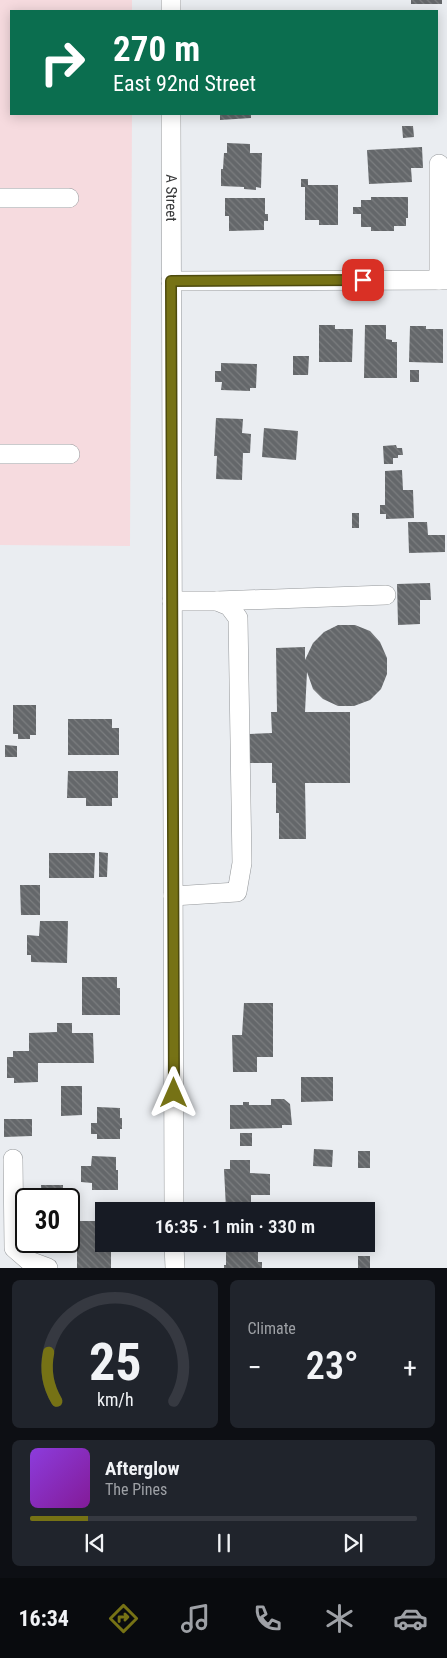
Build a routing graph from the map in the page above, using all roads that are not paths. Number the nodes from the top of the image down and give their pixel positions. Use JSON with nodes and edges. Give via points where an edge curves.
{"nodes":[{"id":1,"x":171,"y":115,"type":"edge"},
{"id":2,"x":439,"y":164,"type":"dead end"},
{"id":3,"x":0,"y":198,"type":"edge"},
{"id":4,"x":69,"y":198,"type":"dead end"},
{"id":5,"x":443,"y":280,"type":"edge"},
{"id":6,"x":171,"y":281,"type":"junction"},
{"id":7,"x":0,"y":454,"type":"edge"},
{"id":8,"x":70,"y":454,"type":"dead end"},
{"id":9,"x":386,"y":595,"type":"dead end"},
{"id":10,"x":217,"y":600,"type":"junction"},
{"id":11,"x":172,"y":601,"type":"junction"},
{"id":12,"x":173,"y":896,"type":"junction"},
{"id":13,"x":12,"y":1159,"type":"dead end"},
{"id":14,"x":174,"y":1202,"type":"edge"},
{"id":15,"x":174,"y":1252,"type":"edge"},
{"id":16,"x":48,"y":1268,"type":"edge"},
{"id":17,"x":174,"y":1268,"type":"edge"}],
"edges":[{"from":1,"to":6,"type":"street","name":"A Street"},
{"from":2,"to":5,"type":"street"},
{"from":3,"to":4,"type":"street"},
{"from":5,"to":6,"type":"street"},
{"from":6,"to":11,"type":"street","name":"A Street"},
{"from":7,"to":8,"type":"street"},
{"from":9,"to":10,"type":"street"},
{"from":10,"to":11,"type":"street"},
{"from":10,"to":12,"type":"street","via":[[229,606],[238,618],[242,864],[237,892]]},
{"from":11,"to":12,"type":"street","name":"A Street"},
{"from":12,"to":14,"type":"street","name":"A Street"},
{"from":13,"to":16,"type":"street","via":[[14,1248],[29,1261]]},
{"from":15,"to":17,"type":"street"}]}
